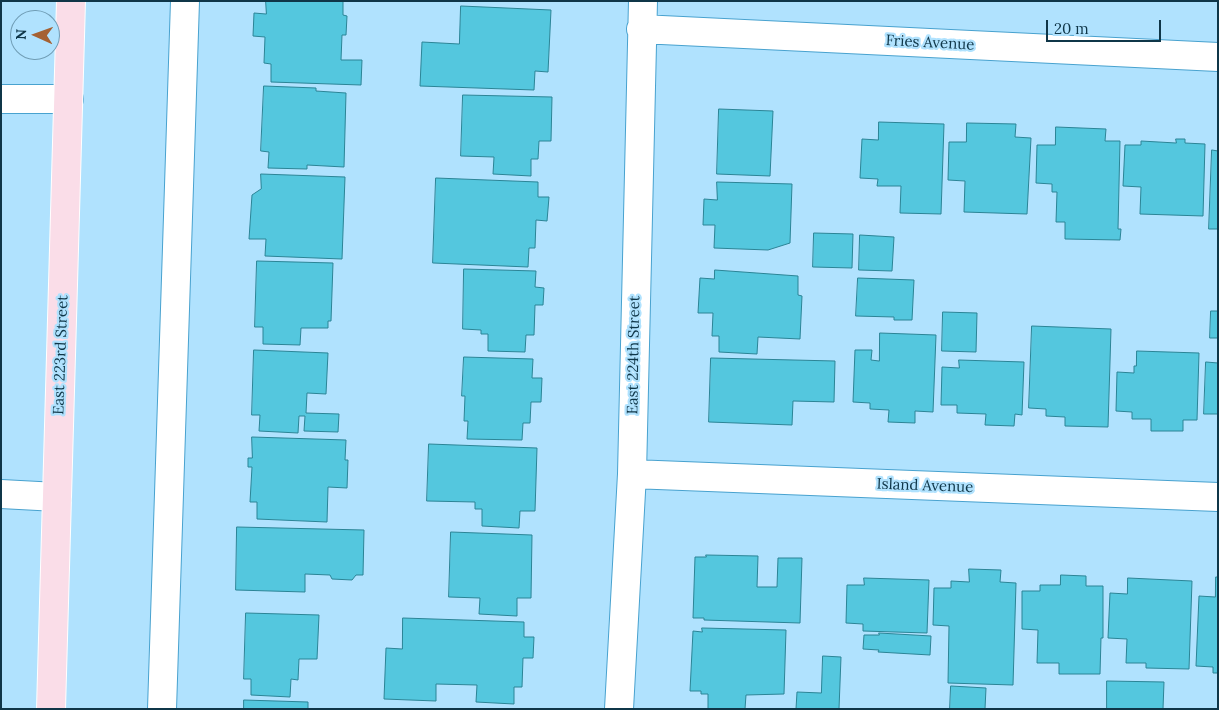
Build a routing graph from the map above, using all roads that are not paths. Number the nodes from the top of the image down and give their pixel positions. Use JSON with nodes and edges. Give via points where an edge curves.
{"nodes":[{"id":1,"x":71,"y":1,"type":"edge"},
{"id":2,"x":185,"y":1,"type":"edge"},
{"id":3,"x":643,"y":1,"type":"edge"},
{"id":4,"x":641,"y":29,"type":"junction"},
{"id":5,"x":1218,"y":57,"type":"edge"},
{"id":6,"x":1,"y":98,"type":"edge"},
{"id":7,"x":69,"y":99,"type":"junction"},
{"id":8,"x":632,"y":474,"type":"junction"},
{"id":9,"x":1,"y":494,"type":"edge"},
{"id":10,"x":57,"y":497,"type":"junction"},
{"id":11,"x":1218,"y":497,"type":"edge"},
{"id":12,"x":51,"y":709,"type":"edge"},
{"id":13,"x":162,"y":709,"type":"edge"},
{"id":14,"x":619,"y":709,"type":"edge"}],
"edges":[{"from":1,"to":7,"type":"main road","name":"East 223rd Street"},
{"from":2,"to":13,"type":"street"},
{"from":3,"to":4,"type":"street","name":"East 224th Street"},
{"from":4,"to":5,"type":"street","name":"Fries Avenue"},
{"from":4,"to":8,"type":"street","name":"East 224th Street"},
{"from":6,"to":7,"type":"street"},
{"from":7,"to":10,"type":"main road","name":"East 223rd Street"},
{"from":8,"to":11,"type":"street","name":"Island Avenue"},
{"from":8,"to":14,"type":"street","name":"East 224th Street"},
{"from":9,"to":10,"type":"street"},
{"from":10,"to":12,"type":"main road","name":"East 223rd Street"}]}
